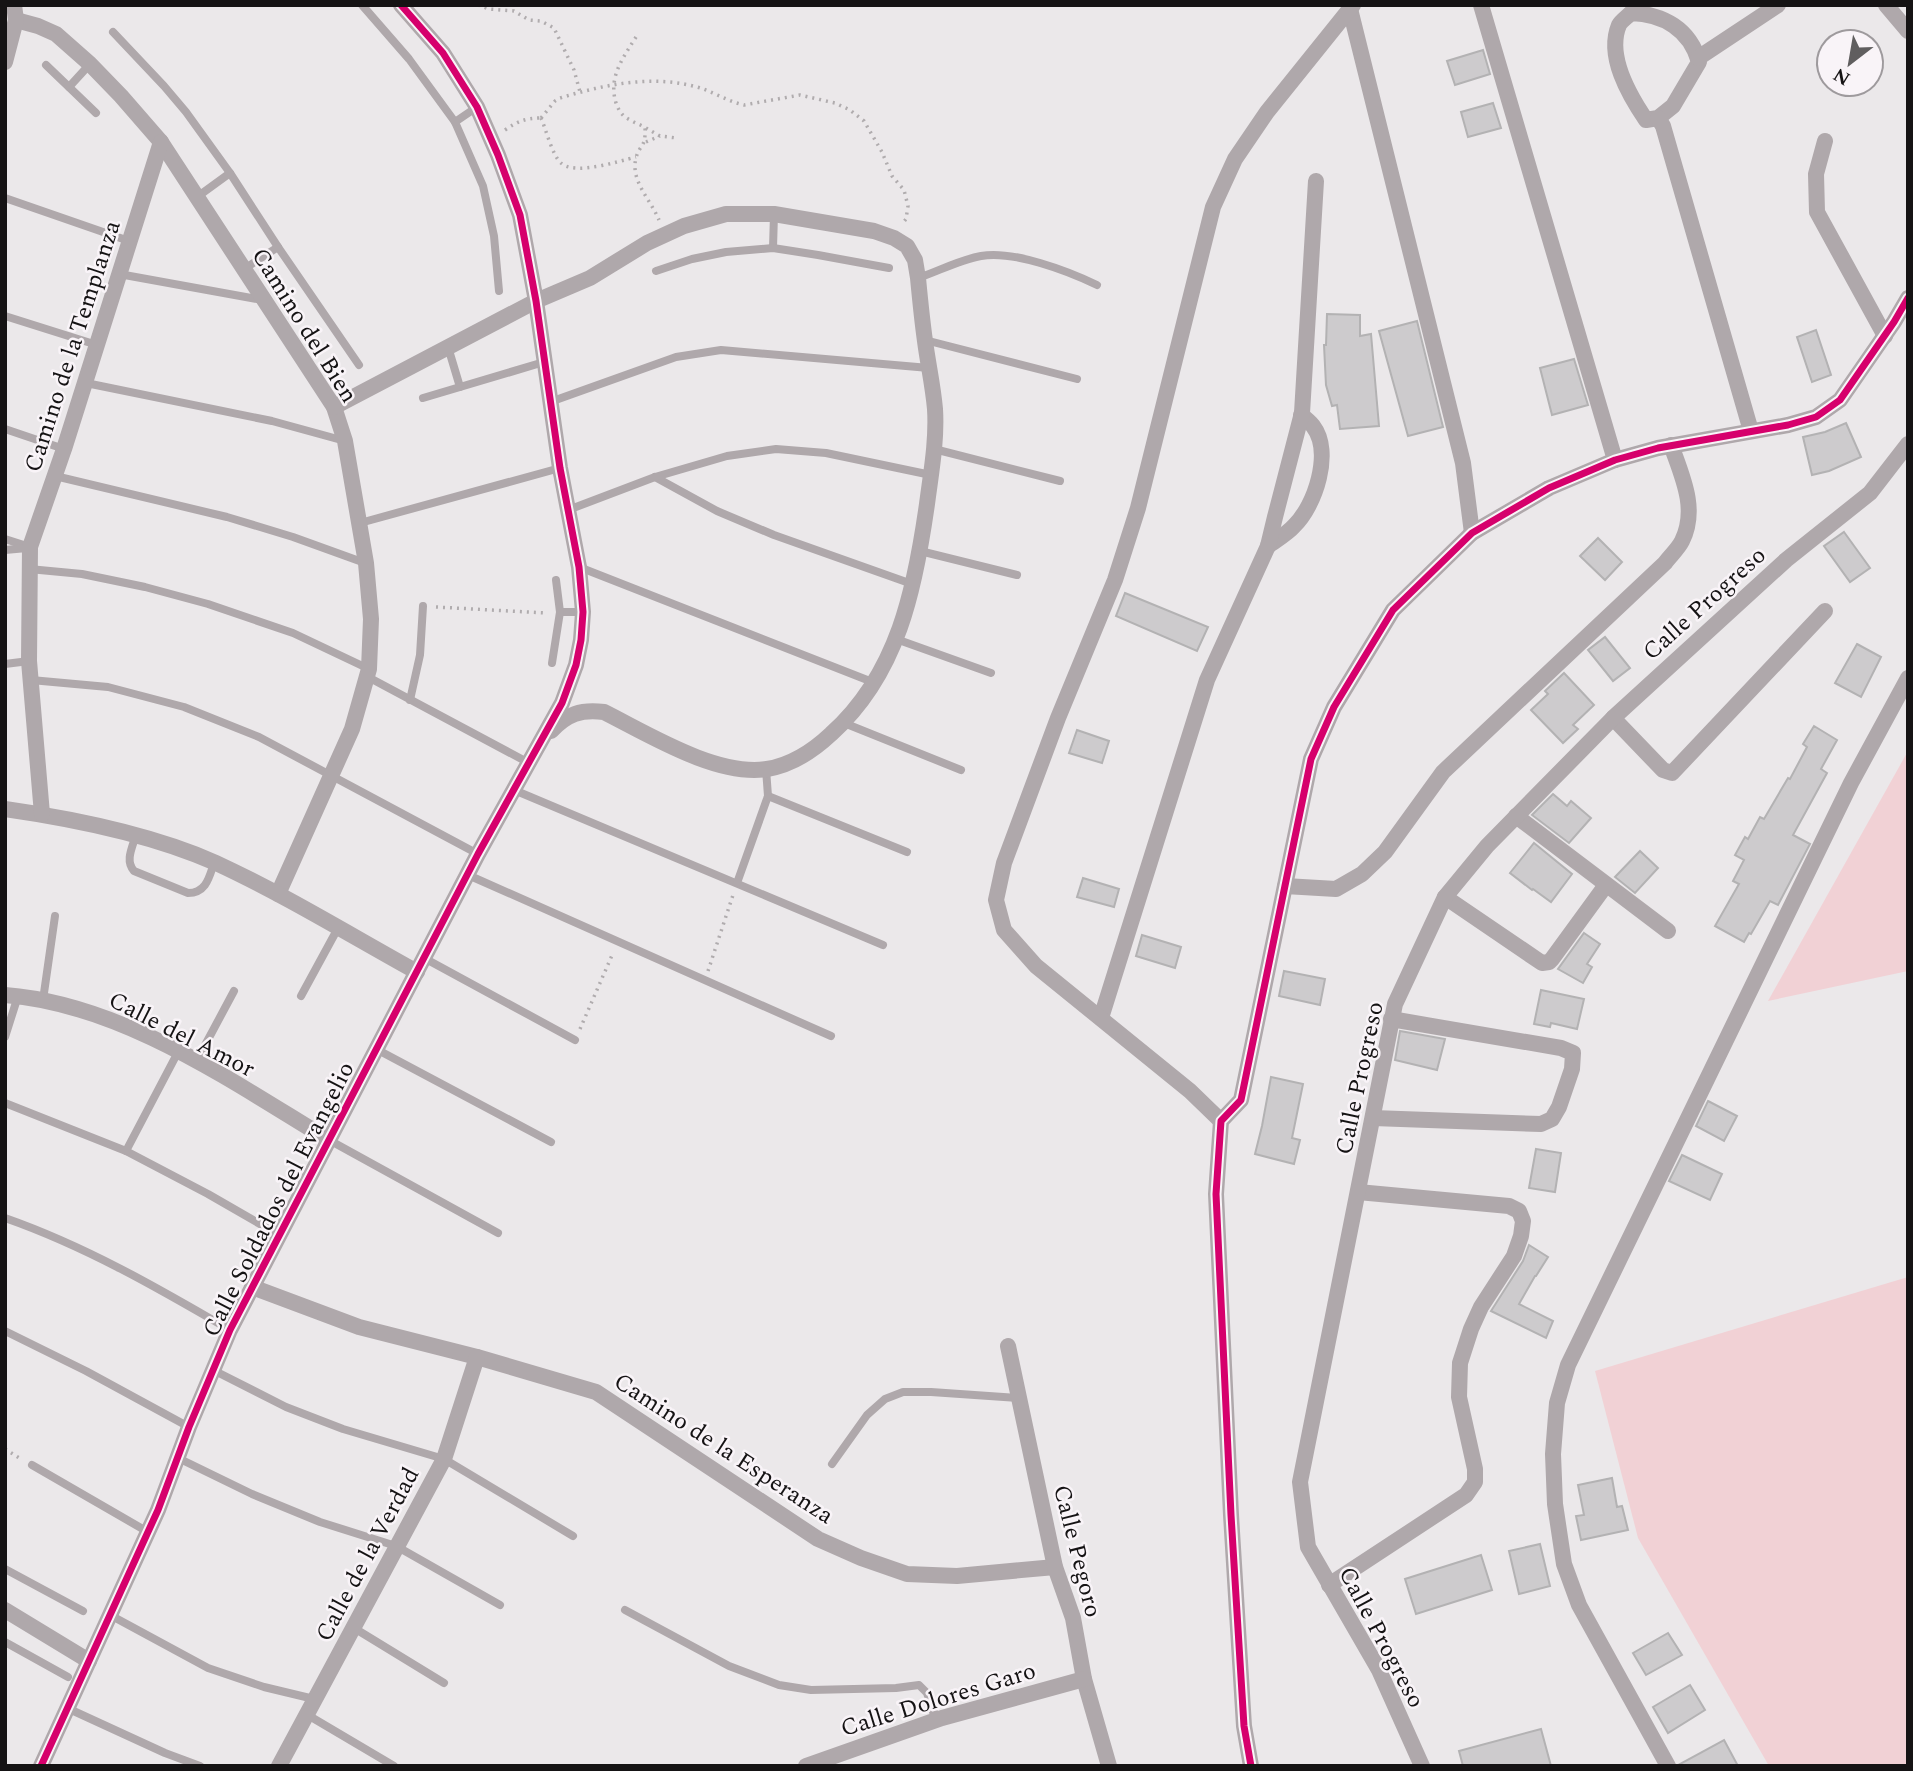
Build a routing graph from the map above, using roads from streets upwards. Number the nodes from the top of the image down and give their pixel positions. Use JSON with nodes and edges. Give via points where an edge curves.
{"nodes":[{"id":1,"x":401,"y":5,"type":"edge"},
{"id":2,"x":1481,"y":5,"type":"edge"},
{"id":3,"x":1778,"y":5,"type":"edge"},
{"id":4,"x":1886,"y":5,"type":"edge"},
{"id":5,"x":1351,"y":7,"type":"edge"},
{"id":6,"x":1629,"y":9,"type":"edge"},
{"id":7,"x":15,"y":12,"type":"edge"},
{"id":8,"x":1908,"y":31,"type":"edge"},
{"id":9,"x":7,"y":45,"type":"edge"},
{"id":10,"x":1698,"y":58,"type":"junction"},
{"id":11,"x":5,"y":62,"type":"edge"},
{"id":12,"x":1658,"y":118,"type":"junction"},
{"id":13,"x":1825,"y":141,"type":"dead end"},
{"id":14,"x":161,"y":142,"type":"junction"},
{"id":15,"x":1316,"y":181,"type":"dead end"},
{"id":16,"x":1908,"y":298,"type":"edge"},
{"id":17,"x":536,"y":301,"type":"junction"},
{"id":18,"x":1885,"y":336,"type":"junction"},
{"id":19,"x":334,"y":407,"type":"junction"},
{"id":20,"x":1301,"y":415,"type":"junction"},
{"id":21,"x":1751,"y":431,"type":"junction"},
{"id":22,"x":1908,"y":444,"type":"edge"},
{"id":23,"x":1671,"y":445,"type":"junction"},
{"id":24,"x":1615,"y":460,"type":"junction"},
{"id":25,"x":1472,"y":533,"type":"junction"},
{"id":26,"x":1268,"y":546,"type":"junction"},
{"id":27,"x":1825,"y":611,"type":"dead end"},
{"id":28,"x":1908,"y":678,"type":"edge"},
{"id":29,"x":1613,"y":718,"type":"junction"},
{"id":30,"x":542,"y":741,"type":"junction"},
{"id":31,"x":5,"y":809,"type":"edge"},
{"id":32,"x":42,"y":814,"type":"junction"},
{"id":33,"x":1516,"y":816,"type":"junction"},
{"id":34,"x":1606,"y":885,"type":"junction"},
{"id":35,"x":1285,"y":886,"type":"junction"},
{"id":36,"x":278,"y":894,"type":"junction"},
{"id":37,"x":1445,"y":897,"type":"junction"},
{"id":38,"x":1668,"y":931,"type":"dead end"},
{"id":39,"x":420,"y":965,"type":"junction"},
{"id":40,"x":11,"y":995,"type":"edge"},
{"id":41,"x":1101,"y":1018,"type":"junction"},
{"id":42,"x":1391,"y":1019,"type":"junction"},
{"id":43,"x":1373,"y":1118,"type":"junction"},
{"id":44,"x":1222,"y":1121,"type":"junction"},
{"id":45,"x":329,"y":1140,"type":"junction"},
{"id":46,"x":1358,"y":1192,"type":"junction"},
{"id":47,"x":252,"y":1287,"type":"junction"},
{"id":48,"x":1008,"y":1346,"type":"dead end"},
{"id":49,"x":477,"y":1357,"type":"junction"},
{"id":50,"x":1055,"y":1567,"type":"junction"},
{"id":51,"x":1329,"y":1585,"type":"junction"},
{"id":52,"x":5,"y":1610,"type":"edge"},
{"id":53,"x":89,"y":1661,"type":"junction"},
{"id":54,"x":1084,"y":1679,"type":"junction"},
{"id":55,"x":41,"y":1766,"type":"edge"},
{"id":56,"x":279,"y":1766,"type":"edge"},
{"id":57,"x":806,"y":1766,"type":"edge"},
{"id":58,"x":1110,"y":1766,"type":"edge"},
{"id":59,"x":1251,"y":1766,"type":"edge"},
{"id":60,"x":1422,"y":1766,"type":"edge"},
{"id":61,"x":1668,"y":1766,"type":"edge"}],
"edges":[{"from":1,"to":17,"type":"street","via":[[443,53],[477,107],[520,215]]},
{"from":2,"to":24,"type":"street"},
{"from":3,"to":10,"type":"street"},
{"from":4,"to":8,"type":"street"},
{"from":5,"to":25,"type":"street","via":[[1462,463]]},
{"from":5,"to":41,"type":"street","via":[[1235,159],[1213,207],[1119,568],[1004,863],[996,900],[1004,930],[1036,966]]},
{"from":6,"to":10,"type":"street","via":[[1650,14],[1686,34]]},
{"from":6,"to":12,"type":"street","via":[[1619,24],[1618,63],[1646,120]]},
{"from":7,"to":9,"type":"street"},
{"from":7,"to":14,"type":"street","name":"Camino del Bien","via":[[56,34],[90,64]]},
{"from":9,"to":11,"type":"street"},
{"from":10,"to":12,"type":"street","via":[[1673,106]]},
{"from":12,"to":21,"type":"street"},
{"from":13,"to":18,"type":"street","via":[[1815,174],[1817,212]]},
{"from":14,"to":19,"type":"street","name":"Camino del Bien"},
{"from":14,"to":32,"type":"street","name":"Camino de la Templanza","via":[[30,547],[29,661]]},
{"from":15,"to":20,"type":"street"},
{"from":16,"to":18,"type":"street"},
{"from":17,"to":19,"type":"street"},
{"from":17,"to":30,"type":"street","via":[[583,612],[576,665]]},
{"from":17,"to":30,"type":"street","via":[[590,278],[664,234],[726,214],[774,214],[874,231],[908,246],[915,260],[935,409],[931,475],[906,611],[875,683],[844,723],[819,745],[766,769],[733,768],[696,757],[604,712],[588,710],[558,723]]},
{"from":18,"to":21,"type":"street","via":[[1840,400],[1816,418]]},
{"from":19,"to":36,"type":"street","name":"Camino del Bien","via":[[345,441],[366,563],[369,673],[352,729]]},
{"from":20,"to":26,"type":"street"},
{"from":20,"to":26,"type":"street","via":[[1314,427],[1320,442],[1318,483],[1311,504],[1294,527]]},
{"from":21,"to":23,"type":"street"},
{"from":22,"to":29,"type":"street","name":"Calle Progreso","via":[[1870,493],[1786,560]]},
{"from":23,"to":24,"type":"street"},
{"from":23,"to":35,"type":"street","via":[[1688,495],[1689,520],[1681,542],[1665,563],[1443,772],[1385,852],[1362,874],[1336,889]]},
{"from":24,"to":25,"type":"street","via":[[1549,488]]},
{"from":25,"to":35,"type":"street","via":[[1393,610],[1334,707],[1311,759]]},
{"from":26,"to":41,"type":"street","via":[[1207,680]]},
{"from":27,"to":29,"type":"street","via":[[1672,773],[1663,770]]},
{"from":28,"to":61,"type":"street","via":[[1851,783],[1568,1365],[1557,1403],[1555,1504],[1564,1564],[1579,1605]]},
{"from":29,"to":33,"type":"street","name":"Calle Progreso"},
{"from":30,"to":39,"type":"street","name":"Calle Soldados del Evangelio"},
{"from":31,"to":32,"type":"street"},
{"from":32,"to":36,"type":"street","via":[[174,847]]},
{"from":33,"to":34,"type":"street"},
{"from":33,"to":37,"type":"street","name":"Calle Progreso"},
{"from":34,"to":37,"type":"street","via":[[1545,964]]},
{"from":34,"to":38,"type":"street"},
{"from":35,"to":44,"type":"street","via":[[1241,1100]]},
{"from":36,"to":39,"type":"street","via":[[338,928]]},
{"from":37,"to":42,"type":"street","name":"Calle Progreso"},
{"from":39,"to":45,"type":"street","name":"Calle Soldados del Evangelio"},
{"from":40,"to":45,"type":"street","name":"Calle del Amor","via":[[84,1011],[127,1028],[178,1052]]},
{"from":41,"to":44,"type":"street"},
{"from":42,"to":43,"type":"street","name":"Calle Progreso"},
{"from":42,"to":43,"type":"street","via":[[1561,1048],[1573,1053],[1572,1069],[1559,1107],[1552,1119],[1541,1124]]},
{"from":43,"to":46,"type":"street","name":"Calle Progreso"},
{"from":44,"to":59,"type":"street","via":[[1216,1195],[1231,1515],[1244,1726]]},
{"from":45,"to":47,"type":"street","name":"Calle Soldados del Evangelio"},
{"from":46,"to":51,"type":"street","name":"Calle Progreso","via":[[1300,1482],[1308,1547]]},
{"from":46,"to":51,"type":"street","via":[[1509,1206],[1519,1211],[1523,1221],[1514,1255],[1481,1307],[1460,1363],[1459,1397],[1475,1482],[1466,1495]]},
{"from":47,"to":49,"type":"street","name":"Camino de la Esperanza","via":[[359,1327]]},
{"from":47,"to":53,"type":"street","name":"Calle Soldados del Evangelio"},
{"from":48,"to":50,"type":"street","name":"Calle Pegoro"},
{"from":49,"to":50,"type":"street","name":"Camino de la Esperanza","via":[[596,1392],[818,1539],[861,1558],[906,1574],[957,1576]]},
{"from":49,"to":56,"type":"street","name":"Calle de la Verdad","via":[[444,1459]]},
{"from":50,"to":54,"type":"street","name":"Calle Pegoro","via":[[1073,1618]]},
{"from":51,"to":60,"type":"street","name":"Calle Progreso","via":[[1379,1670]]},
{"from":52,"to":53,"type":"street"},
{"from":53,"to":55,"type":"street","name":"Calle Soldados del Evangelio"},
{"from":54,"to":57,"type":"street","name":"Calle Dolores Garo","via":[[942,1718]]},
{"from":54,"to":58,"type":"street","name":"Calle Pegoro"}]}
